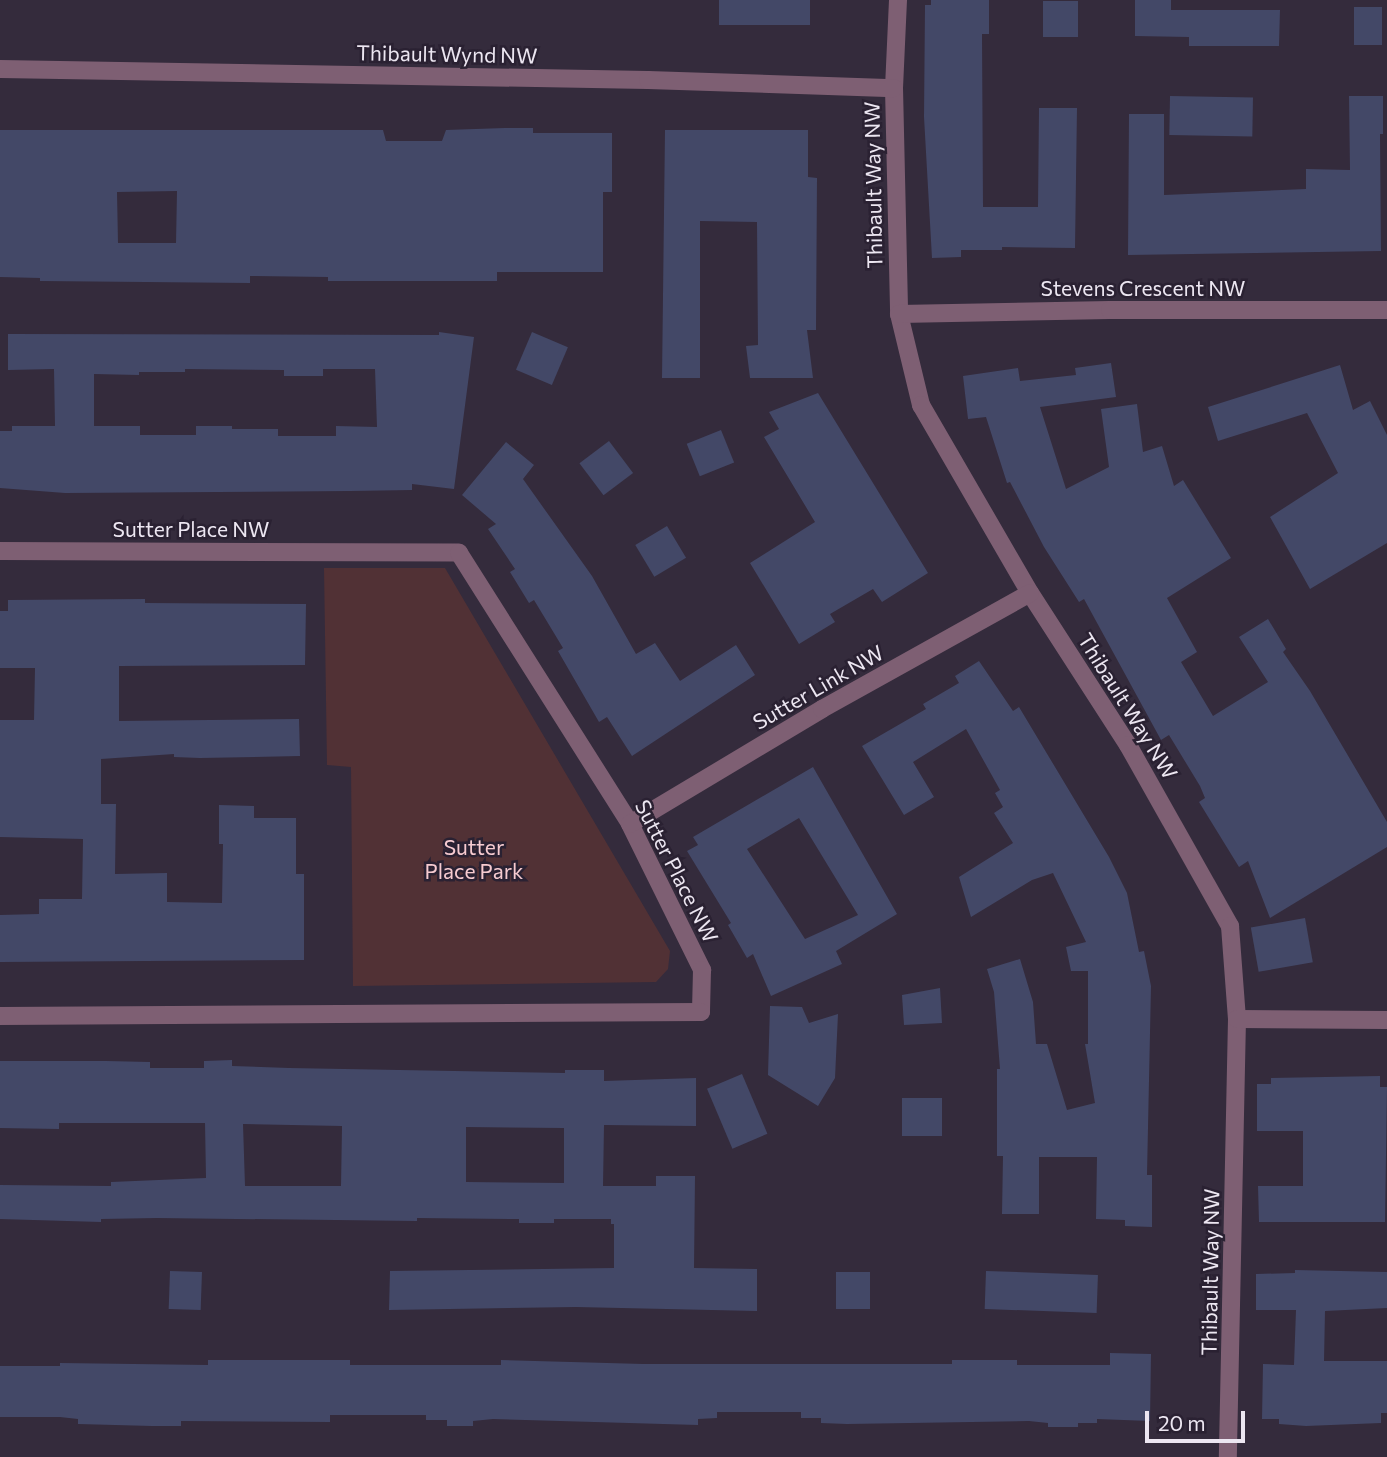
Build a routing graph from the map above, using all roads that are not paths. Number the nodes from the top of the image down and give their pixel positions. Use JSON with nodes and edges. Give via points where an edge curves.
{"nodes":[{"id":1,"x":898,"y":0,"type":"edge"},
{"id":2,"x":0,"y":69,"type":"edge"},
{"id":3,"x":894,"y":88,"type":"junction"},
{"id":4,"x":1387,"y":310,"type":"edge"},
{"id":5,"x":899,"y":314,"type":"junction"},
{"id":6,"x":0,"y":551,"type":"edge"},
{"id":7,"x":1031,"y":593,"type":"junction"},
{"id":8,"x":630,"y":824,"type":"junction"},
{"id":9,"x":0,"y":1016,"type":"edge"},
{"id":10,"x":1237,"y":1019,"type":"junction"},
{"id":11,"x":1387,"y":1020,"type":"edge"},
{"id":12,"x":1228,"y":1457,"type":"edge"}],
"edges":[{"from":1,"to":3,"type":"street","name":"Thibault Way NW"},
{"from":2,"to":3,"type":"street","name":"Thibault Wynd NW"},
{"from":3,"to":5,"type":"street","name":"Thibault Way NW"},
{"from":4,"to":5,"type":"street","name":"Stevens Crescent NW"},
{"from":5,"to":7,"type":"street","name":"Thibault Way NW","via":[[921,405]]},
{"from":6,"to":8,"type":"street","name":"Sutter Place NW","via":[[459,553]]},
{"from":7,"to":8,"type":"street","name":"Sutter Link NW","via":[[822,709]]},
{"from":7,"to":10,"type":"street","name":"Thibault Way NW","via":[[1128,745],[1230,926]]},
{"from":8,"to":9,"type":"street","name":"Sutter Place NW","via":[[702,970],[701,1012]]},
{"from":10,"to":11,"type":"street"},
{"from":10,"to":12,"type":"street","name":"Thibault Way NW"}]}
